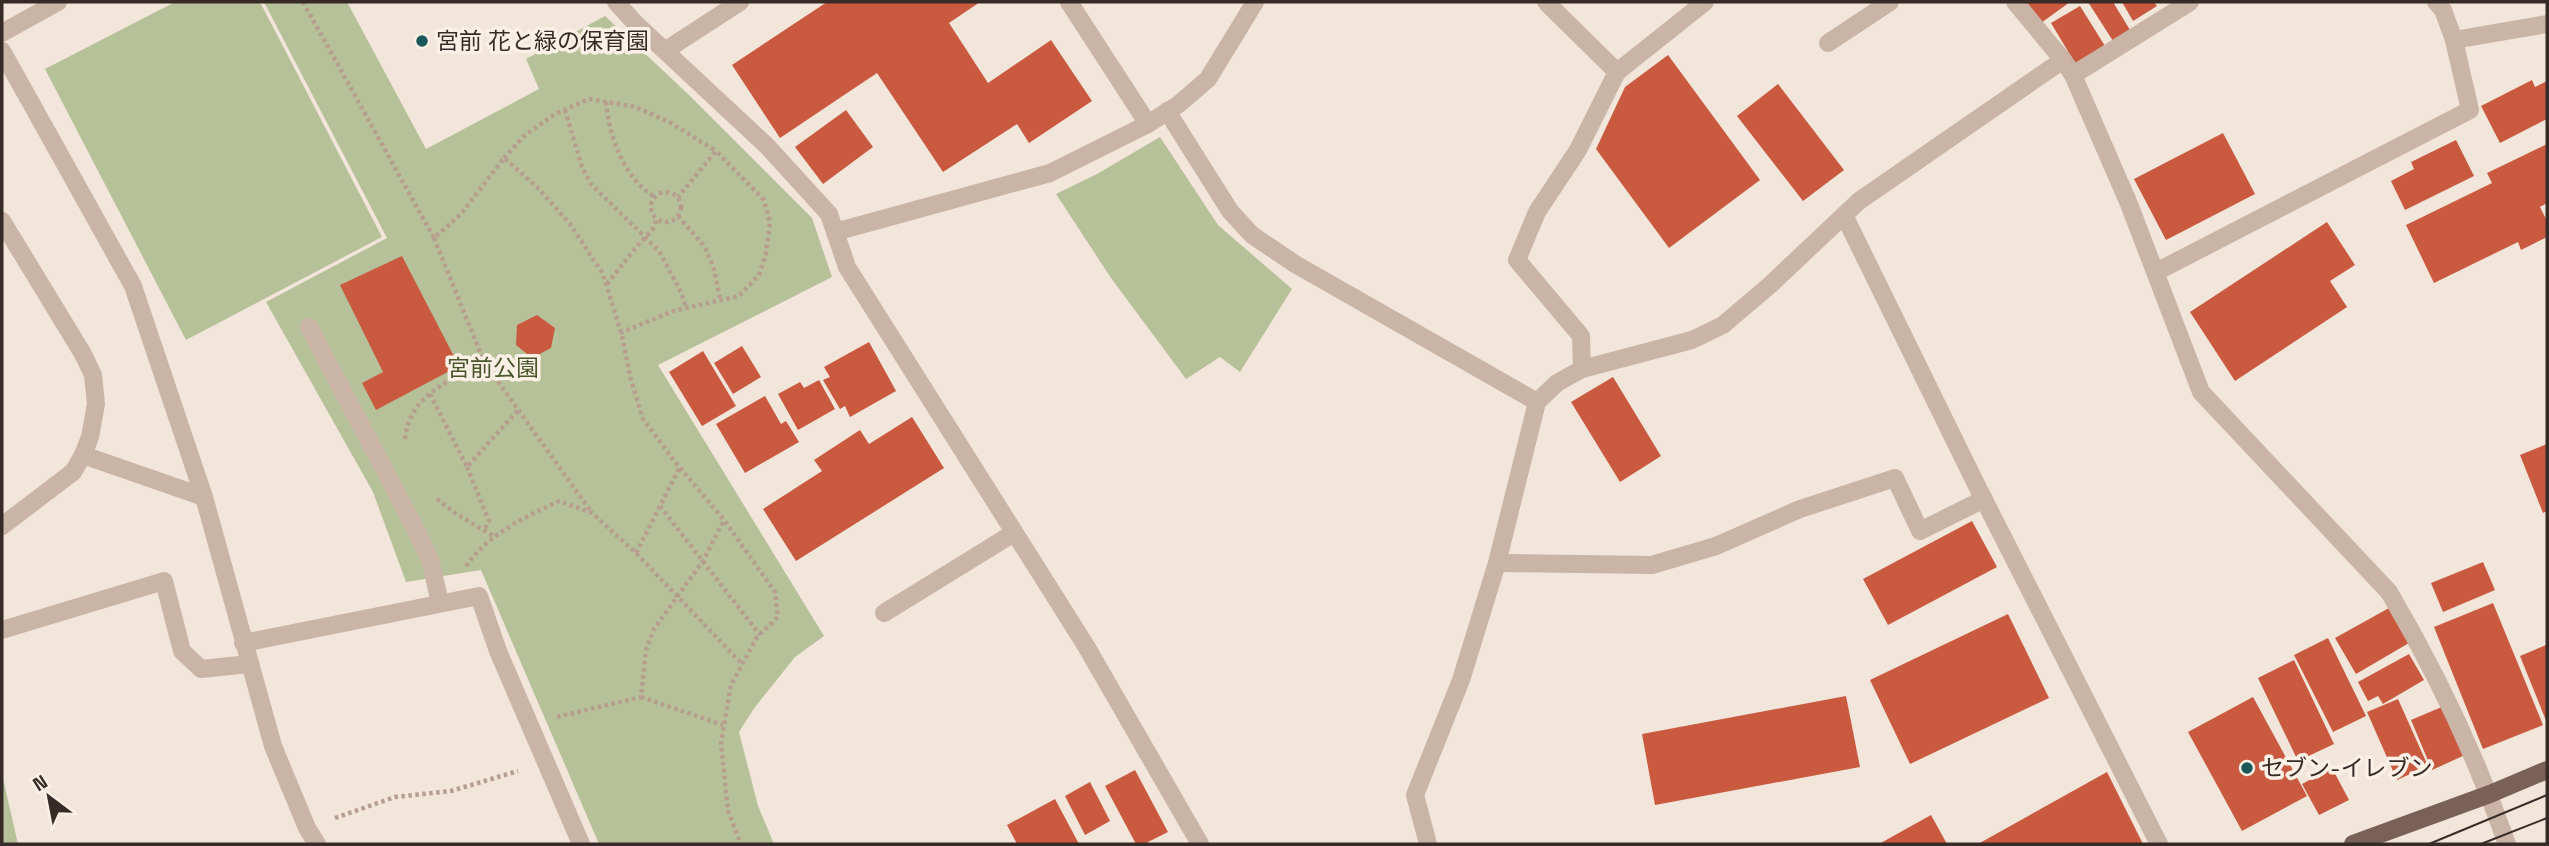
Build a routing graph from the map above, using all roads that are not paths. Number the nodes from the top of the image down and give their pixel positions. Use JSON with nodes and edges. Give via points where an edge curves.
{"nodes":[{"id":1,"x":58,"y":2,"type":"edge"},
{"id":2,"x":615,"y":2,"type":"edge"},
{"id":3,"x":740,"y":2,"type":"edge"},
{"id":4,"x":1069,"y":2,"type":"edge"},
{"id":5,"x":1255,"y":2,"type":"edge"},
{"id":6,"x":1546,"y":2,"type":"edge"},
{"id":7,"x":1705,"y":2,"type":"edge"},
{"id":8,"x":1890,"y":2,"type":"edge"},
{"id":9,"x":2015,"y":2,"type":"edge"},
{"id":10,"x":2190,"y":2,"type":"edge"},
{"id":11,"x":2436,"y":2,"type":"edge"},
{"id":12,"x":2547,"y":24,"type":"edge"},
{"id":13,"x":2,"y":33,"type":"edge"},
{"id":14,"x":2454,"y":40,"type":"junction"},
{"id":15,"x":1828,"y":43,"type":"dead end"},
{"id":16,"x":666,"y":50,"type":"junction"},
{"id":17,"x":2,"y":51,"type":"edge"},
{"id":18,"x":2068,"y":67,"type":"junction"},
{"id":19,"x":1617,"y":72,"type":"junction"},
{"id":20,"x":1167,"y":111,"type":"junction"},
{"id":21,"x":1147,"y":124,"type":"junction"},
{"id":22,"x":1844,"y":215,"type":"junction"},
{"id":23,"x":2,"y":220,"type":"edge"},
{"id":24,"x":835,"y":232,"type":"junction"},
{"id":25,"x":2156,"y":272,"type":"junction"},
{"id":26,"x":309,"y":327,"type":"dead end"},
{"id":27,"x":1582,"y":369,"type":"junction"},
{"id":28,"x":1537,"y":402,"type":"junction"},
{"id":29,"x":83,"y":454,"type":"junction"},
{"id":30,"x":204,"y":497,"type":"junction"},
{"id":31,"x":1984,"y":499,"type":"junction"},
{"id":32,"x":2,"y":526,"type":"edge"},
{"id":33,"x":1014,"y":533,"type":"junction"},
{"id":34,"x":1497,"y":563,"type":"junction"},
{"id":35,"x":440,"y":603,"type":"junction"},
{"id":36,"x":884,"y":613,"type":"dead end"},
{"id":37,"x":2,"y":630,"type":"edge"},
{"id":38,"x":243,"y":643,"type":"junction"},
{"id":39,"x":249,"y":664,"type":"junction"},
{"id":40,"x":2547,"y":770,"type":"edge"},
{"id":41,"x":2490,"y":794,"type":"junction"},
{"id":42,"x":317,"y":844,"type":"edge"},
{"id":43,"x":581,"y":844,"type":"edge"},
{"id":44,"x":1200,"y":844,"type":"edge"},
{"id":45,"x":1428,"y":844,"type":"edge"},
{"id":46,"x":2159,"y":844,"type":"edge"},
{"id":47,"x":2353,"y":844,"type":"edge"},
{"id":48,"x":2507,"y":844,"type":"edge"}],
"edges":[{"from":1,"to":13,"type":"street"},
{"from":2,"to":16,"type":"street"},
{"from":3,"to":16,"type":"street"},
{"from":4,"to":21,"type":"street"},
{"from":5,"to":20,"type":"street","via":[[1208,79]]},
{"from":6,"to":19,"type":"street"},
{"from":7,"to":19,"type":"street"},
{"from":8,"to":15,"type":"street"},
{"from":9,"to":18,"type":"street"},
{"from":10,"to":18,"type":"street"},
{"from":11,"to":14,"type":"street"},
{"from":12,"to":14,"type":"street"},
{"from":14,"to":25,"type":"street","via":[[2470,110]]},
{"from":16,"to":24,"type":"street","via":[[766,146],[829,214]]},
{"from":17,"to":30,"type":"street","via":[[133,286]]},
{"from":18,"to":22,"type":"street","via":[[1858,201]]},
{"from":18,"to":25,"type":"street"},
{"from":19,"to":27,"type":"street","via":[[1578,150],[1537,212],[1517,260],[1580,336]]},
{"from":20,"to":21,"type":"street"},
{"from":20,"to":28,"type":"street","via":[[1230,211],[1252,235]]},
{"from":21,"to":24,"type":"street","via":[[1051,173]]},
{"from":22,"to":27,"type":"street","via":[[1723,325],[1692,340]]},
{"from":22,"to":31,"type":"street"},
{"from":23,"to":29,"type":"street","via":[[93,375],[96,404]]},
{"from":24,"to":33,"type":"street","via":[[847,267]]},
{"from":25,"to":41,"type":"street","via":[[2202,392],[2389,592]]},
{"from":26,"to":35,"type":"street","via":[[430,559]]},
{"from":27,"to":28,"type":"street"},
{"from":28,"to":34,"type":"street"},
{"from":29,"to":30,"type":"street"},
{"from":29,"to":32,"type":"street","via":[[73,472]]},
{"from":30,"to":38,"type":"street"},
{"from":31,"to":34,"type":"street","via":[[1920,531],[1895,478],[1800,509],[1716,547],[1652,565]]},
{"from":31,"to":46,"type":"street"},
{"from":33,"to":36,"type":"street"},
{"from":33,"to":44,"type":"street","via":[[1086,646]]},
{"from":34,"to":45,"type":"street","via":[[1461,680],[1415,795]]},
{"from":35,"to":38,"type":"street"},
{"from":35,"to":43,"type":"street","via":[[479,596]]},
{"from":37,"to":39,"type":"street","via":[[164,581],[182,651],[201,669]]},
{"from":38,"to":39,"type":"street"},
{"from":39,"to":42,"type":"street","via":[[272,746]]},
{"from":40,"to":41,"type":"main road"},
{"from":41,"to":47,"type":"main road"},
{"from":41,"to":48,"type":"street"}]}
